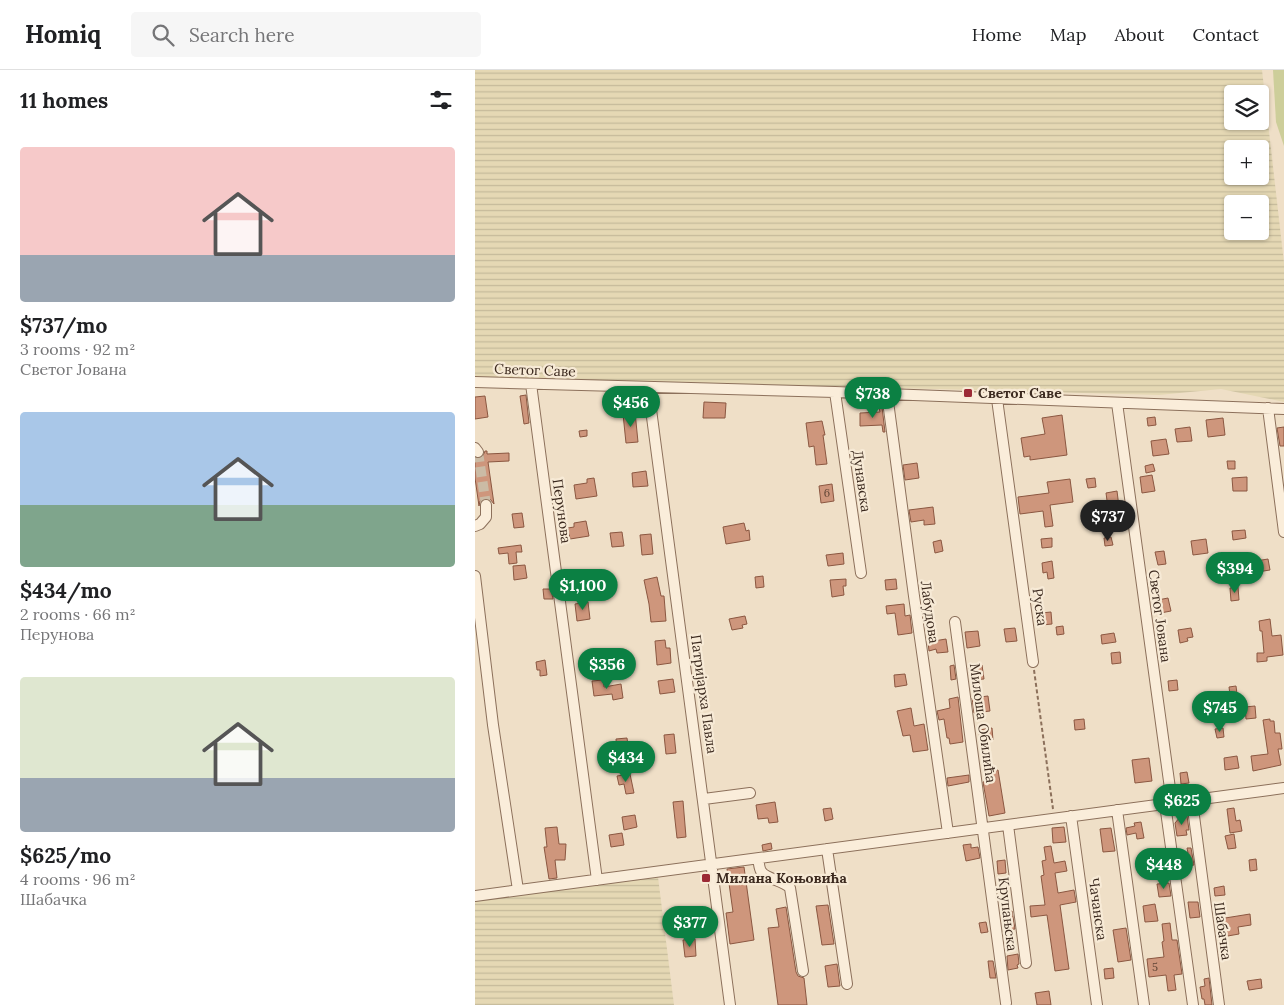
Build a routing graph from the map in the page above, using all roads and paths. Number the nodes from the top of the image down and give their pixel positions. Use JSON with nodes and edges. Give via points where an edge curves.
{"nodes":[{"id":1,"x":475,"y":382,"type":"edge"},
{"id":2,"x":531,"y":384,"type":"junction"},
{"id":3,"x":648,"y":387,"type":"junction"},
{"id":4,"x":835,"y":392,"type":"junction"},
{"id":5,"x":887,"y":394,"type":"junction"},
{"id":6,"x":997,"y":398,"type":"junction"},
{"id":7,"x":1117,"y":402,"type":"junction"},
{"id":8,"x":1268,"y":408,"type":"junction"},
{"id":9,"x":1284,"y":409,"type":"edge"},
{"id":10,"x":486,"y":505,"type":"tunnel mouth"},
{"id":11,"x":475,"y":526,"type":"edge"},
{"id":12,"x":1284,"y":532,"type":"edge"},
{"id":13,"x":861,"y":573,"type":"dead end"},
{"id":14,"x":475,"y":576,"type":"edge"},
{"id":15,"x":955,"y":622,"type":"dead end"},
{"id":16,"x":1033,"y":662,"type":"joint"},
{"id":17,"x":1284,"y":788,"type":"edge"},
{"id":18,"x":751,"y":793,"type":"dead end"},
{"id":19,"x":703,"y":800,"type":"junction"},
{"id":20,"x":1191,"y":801,"type":"junction"},
{"id":21,"x":1169,"y":804,"type":"junction"},
{"id":22,"x":1117,"y":810,"type":"junction"},
{"id":23,"x":1071,"y":816,"type":"junction"},
{"id":24,"x":1055,"y":819,"type":"junction"},
{"id":25,"x":1008,"y":825,"type":"junction"},
{"id":26,"x":983,"y":828,"type":"junction"},
{"id":27,"x":948,"y":833,"type":"junction"},
{"id":28,"x":827,"y":850,"type":"junction"},
{"id":29,"x":758,"y":859,"type":"junction"},
{"id":30,"x":712,"y":865,"type":"junction"},
{"id":31,"x":597,"y":880,"type":"junction"},
{"id":32,"x":518,"y":890,"type":"junction"},
{"id":33,"x":475,"y":896,"type":"edge"},
{"id":34,"x":1027,"y":963,"type":"dead end"},
{"id":35,"x":803,"y":971,"type":"dead end"},
{"id":36,"x":847,"y":984,"type":"dead end"},
{"id":37,"x":1006,"y":1003,"type":"dead end"},
{"id":38,"x":730,"y":1005,"type":"edge"},
{"id":39,"x":1097,"y":1005,"type":"edge"},
{"id":40,"x":1144,"y":1005,"type":"edge"},
{"id":41,"x":1193,"y":1005,"type":"edge"},
{"id":42,"x":1219,"y":1005,"type":"edge"}],
"edges":[{"from":1,"to":2,"type":"street","name":"Светог Саве"},
{"from":2,"to":3,"type":"street","name":"Светог Саве"},
{"from":2,"to":31,"type":"street","name":"Перунова"},
{"from":3,"to":4,"type":"street","name":"Светог Саве"},
{"from":3,"to":19,"type":"street","name":"Патријарха Павла"},
{"from":4,"to":5,"type":"street","name":"Светог Саве"},
{"from":4,"to":13,"type":"street","name":"Дунавска"},
{"from":5,"to":6,"type":"street","name":"Светог Саве"},
{"from":5,"to":27,"type":"street","name":"Лабудова"},
{"from":6,"to":7,"type":"street","name":"Светог Саве"},
{"from":6,"to":16,"type":"street","name":"Руска"},
{"from":7,"to":8,"type":"street","name":"Светог Саве"},
{"from":7,"to":21,"type":"street","name":"Светог Јована"},
{"from":8,"to":9,"type":"street","name":"Светог Саве"},
{"from":8,"to":12,"type":"street"},
{"from":10,"to":11,"type":"street","via":[[486,517]]},
{"from":14,"to":32,"type":"street"},
{"from":15,"to":26,"type":"street","name":"Милоша Обилића"},
{"from":16,"to":24,"type":"path"},
{"from":17,"to":20,"type":"street"},
{"from":18,"to":19,"type":"street"},
{"from":19,"to":30,"type":"street","name":"Патријарха Павла"},
{"from":20,"to":21,"type":"street"},
{"from":20,"to":42,"type":"street","name":"Шабачка"},
{"from":21,"to":22,"type":"street"},
{"from":21,"to":41,"type":"street","name":"Светог Јована"},
{"from":22,"to":23,"type":"street"},
{"from":22,"to":40,"type":"street"},
{"from":23,"to":24,"type":"street"},
{"from":23,"to":39,"type":"street","name":"Чачанска"},
{"from":24,"to":25,"type":"street"},
{"from":25,"to":26,"type":"street"},
{"from":25,"to":34,"type":"street"},
{"from":26,"to":27,"type":"street"},
{"from":26,"to":37,"type":"street","name":"Крупањска"},
{"from":27,"to":28,"type":"street"},
{"from":28,"to":29,"type":"street"},
{"from":28,"to":36,"type":"street"},
{"from":29,"to":30,"type":"street"},
{"from":29,"to":35,"type":"street","via":[[763,874],[790,888]]},
{"from":30,"to":31,"type":"street"},
{"from":30,"to":38,"type":"street","name":"Патријарха Павла"},
{"from":31,"to":32,"type":"street"},
{"from":32,"to":33,"type":"street"}]}
